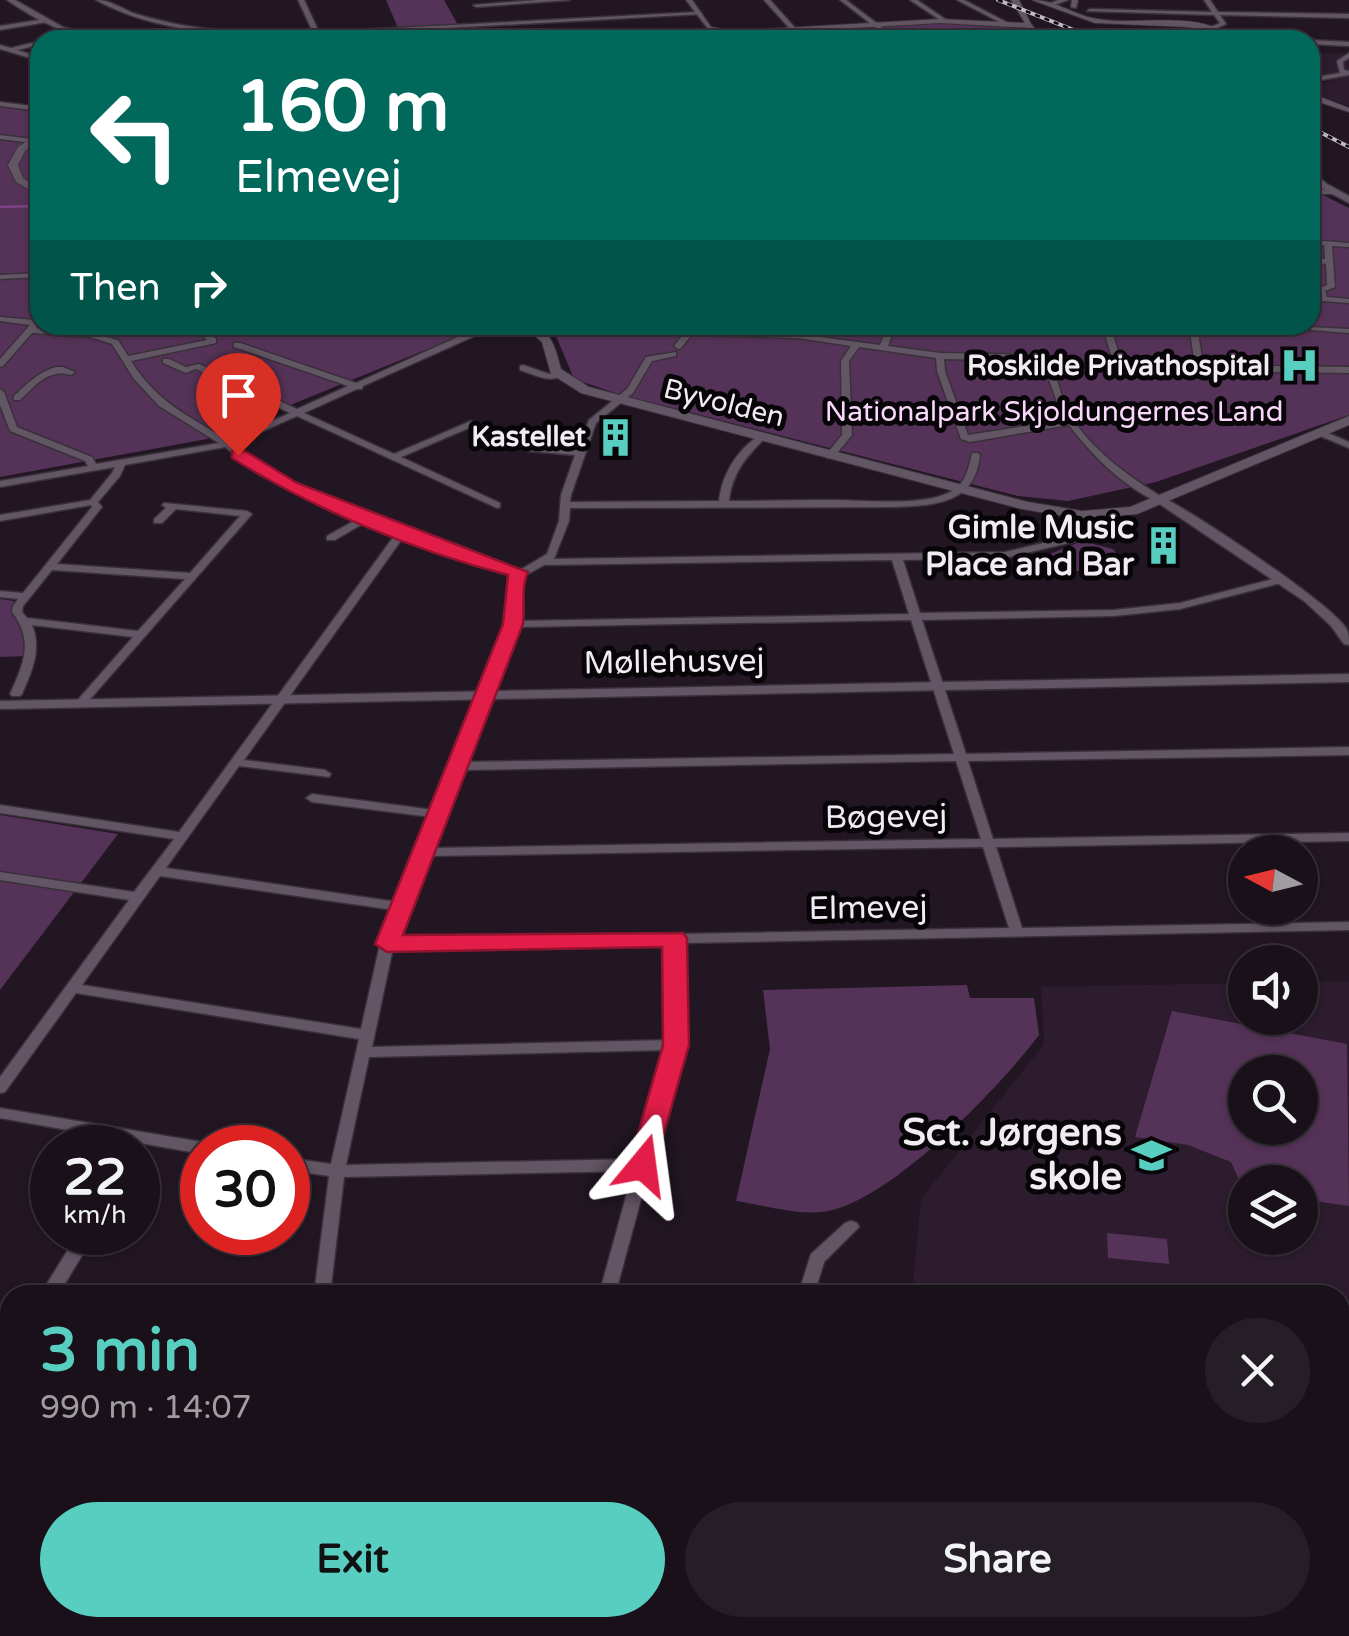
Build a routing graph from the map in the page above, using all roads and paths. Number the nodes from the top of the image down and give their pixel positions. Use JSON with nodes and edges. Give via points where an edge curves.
{"nodes":[{"id":1,"x":10,"y":0,"type":"edge"},
{"id":2,"x":99,"y":0,"type":"edge"},
{"id":3,"x":301,"y":0,"type":"edge"},
{"id":4,"x":567,"y":0,"type":"edge"},
{"id":5,"x":689,"y":0,"type":"edge"},
{"id":6,"x":767,"y":0,"type":"edge"},
{"id":7,"x":844,"y":0,"type":"edge"},
{"id":8,"x":913,"y":0,"type":"edge"},
{"id":9,"x":960,"y":0,"type":"edge"},
{"id":10,"x":1015,"y":0,"type":"edge"},
{"id":11,"x":1036,"y":0,"type":"edge"},
{"id":12,"x":1066,"y":0,"type":"edge"},
{"id":13,"x":1207,"y":0,"type":"edge"},
{"id":14,"x":474,"y":2,"type":"edge"},
{"id":15,"x":1150,"y":3,"type":"dead end"},
{"id":16,"x":1054,"y":4,"type":"junction"},
{"id":17,"x":1090,"y":11,"type":"dead end"},
{"id":18,"x":1155,"y":12,"type":"junction"},
{"id":19,"x":1216,"y":12,"type":"junction"},
{"id":20,"x":699,"y":14,"type":"junction"},
{"id":21,"x":1349,"y":16,"type":"edge"},
{"id":22,"x":45,"y":21,"type":"junction"},
{"id":23,"x":945,"y":21,"type":"junction"},
{"id":24,"x":483,"y":24,"type":"junction"},
{"id":25,"x":879,"y":26,"type":"junction"},
{"id":26,"x":1011,"y":26,"type":"junction"},
{"id":27,"x":1030,"y":26,"type":"junction"},
{"id":28,"x":0,"y":28,"type":"edge"},
{"id":29,"x":1214,"y":28,"type":"junction"},
{"id":30,"x":66,"y":30,"type":"edge"},
{"id":31,"x":249,"y":30,"type":"edge"},
{"id":32,"x":315,"y":30,"type":"edge"},
{"id":33,"x":400,"y":30,"type":"edge"},
{"id":34,"x":481,"y":30,"type":"edge"},
{"id":35,"x":711,"y":30,"type":"edge"},
{"id":36,"x":794,"y":30,"type":"joint"},
{"id":37,"x":884,"y":30,"type":"edge"},
{"id":38,"x":1032,"y":30,"type":"edge"},
{"id":39,"x":1217,"y":30,"type":"edge"},
{"id":40,"x":1320,"y":43,"type":"edge"},
{"id":41,"x":1349,"y":44,"type":"edge"},
{"id":42,"x":30,"y":46,"type":"edge"},
{"id":43,"x":0,"y":50,"type":"edge"},
{"id":44,"x":9,"y":51,"type":"junction"},
{"id":45,"x":1349,"y":54,"type":"edge"},
{"id":46,"x":30,"y":56,"type":"edge"},
{"id":47,"x":30,"y":60,"type":"edge"},
{"id":48,"x":24,"y":62,"type":"dead end"},
{"id":49,"x":1348,"y":73,"type":"edge"},
{"id":50,"x":1320,"y":78,"type":"edge"},
{"id":51,"x":1320,"y":100,"type":"edge"},
{"id":52,"x":0,"y":104,"type":"edge"},
{"id":53,"x":30,"y":108,"type":"edge"},
{"id":54,"x":1348,"y":111,"type":"edge"},
{"id":55,"x":0,"y":137,"type":"edge"},
{"id":56,"x":30,"y":139,"type":"edge"},
{"id":57,"x":30,"y":145,"type":"edge"},
{"id":58,"x":1320,"y":180,"type":"edge"},
{"id":59,"x":30,"y":185,"type":"edge"},
{"id":60,"x":1320,"y":192,"type":"edge"},
{"id":61,"x":1334,"y":192,"type":"junction"},
{"id":62,"x":1349,"y":200,"type":"edge"},
{"id":63,"x":1320,"y":243,"type":"edge"},
{"id":64,"x":1328,"y":243,"type":"junction"},
{"id":65,"x":1349,"y":245,"type":"edge"},
{"id":66,"x":1320,"y":261,"type":"edge"},
{"id":67,"x":1329,"y":262,"type":"junction"},
{"id":68,"x":30,"y":277,"type":"edge"},
{"id":69,"x":2,"y":279,"type":"edge"},
{"id":70,"x":1349,"y":301,"type":"edge"},
{"id":71,"x":0,"y":319,"type":"edge"},
{"id":72,"x":30,"y":323,"type":"edge"},
{"id":73,"x":1320,"y":329,"type":"edge"},
{"id":74,"x":30,"y":330,"type":"edge"},
{"id":75,"x":1349,"y":331,"type":"edge"},
{"id":76,"x":93,"y":335,"type":"edge"},
{"id":77,"x":207,"y":335,"type":"edge"},
{"id":78,"x":474,"y":335,"type":"edge"},
{"id":79,"x":541,"y":335,"type":"edge"},
{"id":80,"x":687,"y":335,"type":"edge"},
{"id":81,"x":810,"y":335,"type":"edge"},
{"id":82,"x":888,"y":335,"type":"edge"},
{"id":83,"x":1109,"y":335,"type":"edge"},
{"id":84,"x":1194,"y":335,"type":"edge"},
{"id":85,"x":856,"y":344,"type":"junction"},
{"id":86,"x":237,"y":345,"type":"dead end"},
{"id":87,"x":883,"y":348,"type":"junction"},
{"id":88,"x":940,"y":356,"type":"junction"},
{"id":89,"x":128,"y":359,"type":"junction"},
{"id":90,"x":166,"y":360,"type":"dead end"},
{"id":91,"x":1044,"y":362,"type":"junction"},
{"id":92,"x":0,"y":364,"type":"edge"},
{"id":93,"x":1118,"y":364,"type":"junction"},
{"id":94,"x":1199,"y":366,"type":"junction"},
{"id":95,"x":523,"y":368,"type":"dead end"},
{"id":96,"x":1349,"y":370,"type":"edge"},
{"id":97,"x":71,"y":372,"type":"dead end"},
{"id":98,"x":559,"y":376,"type":"junction"},
{"id":99,"x":359,"y":387,"type":"junction"},
{"id":100,"x":2,"y":392,"type":"edge"},
{"id":101,"x":616,"y":401,"type":"junction"},
{"id":102,"x":299,"y":414,"type":"junction"},
{"id":103,"x":1349,"y":420,"type":"edge"},
{"id":104,"x":1071,"y":422,"type":"junction"},
{"id":105,"x":1321,"y":432,"type":"junction"},
{"id":106,"x":760,"y":438,"type":"junction"},
{"id":107,"x":227,"y":444,"type":"junction"},
{"id":108,"x":1349,"y":445,"type":"edge"},
{"id":109,"x":580,"y":453,"type":"junction"},
{"id":110,"x":975,"y":455,"type":"dead end"},
{"id":111,"x":830,"y":456,"type":"junction"},
{"id":112,"x":394,"y":457,"type":"junction"},
{"id":113,"x":120,"y":465,"type":"junction"},
{"id":114,"x":94,"y":468,"type":"junction"},
{"id":115,"x":0,"y":484,"type":"edge"},
{"id":116,"x":961,"y":489,"type":"junction"},
{"id":117,"x":1158,"y":499,"type":"junction"},
{"id":118,"x":93,"y":502,"type":"junction"},
{"id":119,"x":724,"y":504,"type":"junction"},
{"id":120,"x":498,"y":505,"type":"dead end"},
{"id":121,"x":565,"y":505,"type":"junction"},
{"id":122,"x":1052,"y":510,"type":"junction"},
{"id":123,"x":1082,"y":515,"type":"junction"},
{"id":124,"x":0,"y":518,"type":"edge"},
{"id":125,"x":366,"y":518,"type":"junction"},
{"id":126,"x":158,"y":521,"type":"dead end"},
{"id":127,"x":402,"y":532,"type":"junction"},
{"id":128,"x":332,"y":538,"type":"dead end"},
{"id":129,"x":897,"y":558,"type":"junction"},
{"id":130,"x":546,"y":562,"type":"junction"},
{"id":131,"x":52,"y":567,"type":"junction"},
{"id":132,"x":518,"y":572,"type":"junction"},
{"id":133,"x":193,"y":576,"type":"junction"},
{"id":134,"x":1281,"y":580,"type":"junction"},
{"id":135,"x":0,"y":594,"type":"edge"},
{"id":136,"x":26,"y":597,"type":"junction"},
{"id":137,"x":916,"y":617,"type":"junction"},
{"id":138,"x":27,"y":620,"type":"junction"},
{"id":139,"x":513,"y":624,"type":"junction"},
{"id":140,"x":141,"y":635,"type":"junction"},
{"id":141,"x":1349,"y":641,"type":"edge"},
{"id":142,"x":1349,"y":678,"type":"edge"},
{"id":143,"x":937,"y":684,"type":"junction"},
{"id":144,"x":16,"y":694,"type":"dead end"},
{"id":145,"x":484,"y":694,"type":"junction"},
{"id":146,"x":278,"y":699,"type":"junction"},
{"id":147,"x":82,"y":703,"type":"junction"},
{"id":148,"x":0,"y":705,"type":"edge"},
{"id":149,"x":1349,"y":751,"type":"edge"},
{"id":150,"x":961,"y":758,"type":"junction"},
{"id":151,"x":234,"y":762,"type":"junction"},
{"id":152,"x":457,"y":766,"type":"junction"},
{"id":153,"x":325,"y":774,"type":"dead end"},
{"id":154,"x":312,"y":798,"type":"dead end"},
{"id":155,"x":0,"y":808,"type":"edge"},
{"id":156,"x":438,"y":814,"type":"junction"},
{"id":157,"x":181,"y":836,"type":"junction"},
{"id":158,"x":1349,"y":837,"type":"edge"},
{"id":159,"x":988,"y":842,"type":"junction"},
{"id":160,"x":424,"y":852,"type":"junction"},
{"id":161,"x":156,"y":871,"type":"junction"},
{"id":162,"x":6,"y":877,"type":"edge"},
{"id":163,"x":0,"y":892,"type":"edge"},
{"id":164,"x":137,"y":896,"type":"junction"},
{"id":165,"x":402,"y":907,"type":"junction"},
{"id":166,"x":1349,"y":926,"type":"edge"},
{"id":167,"x":1017,"y":933,"type":"junction"},
{"id":168,"x":674,"y":938,"type":"junction"},
{"id":169,"x":387,"y":944,"type":"junction"},
{"id":170,"x":71,"y":988,"type":"junction"},
{"id":171,"x":367,"y":1035,"type":"junction"},
{"id":172,"x":676,"y":1045,"type":"junction"},
{"id":173,"x":364,"y":1052,"type":"junction"},
{"id":174,"x":0,"y":1088,"type":"edge"},
{"id":175,"x":0,"y":1113,"type":"edge"},
{"id":176,"x":71,"y":1125,"type":"edge"},
{"id":177,"x":643,"y":1165,"type":"junction"},
{"id":178,"x":310,"y":1167,"type":"edge"},
{"id":179,"x":336,"y":1170,"type":"junction"},
{"id":180,"x":851,"y":1227,"type":"dead end"},
{"id":181,"x":74,"y":1255,"type":"edge"},
{"id":182,"x":55,"y":1285,"type":"edge"},
{"id":183,"x":323,"y":1285,"type":"edge"},
{"id":184,"x":610,"y":1285,"type":"edge"},
{"id":185,"x":809,"y":1285,"type":"edge"}],
"edges":[{"from":1,"to":22,"type":"street"},
{"from":2,"to":31,"type":"street","via":[[138,16]]},
{"from":3,"to":32,"type":"street"},
{"from":4,"to":14,"type":"street"},
{"from":5,"to":20,"type":"street"},
{"from":6,"to":36,"type":"street"},
{"from":7,"to":25,"type":"street"},
{"from":8,"to":23,"type":"street"},
{"from":9,"to":26,"type":"street"},
{"from":10,"to":27,"type":"main road"},
{"from":11,"to":16,"type":"main road"},
{"from":12,"to":16,"type":"street"},
{"from":13,"to":19,"type":"street"},
{"from":14,"to":24,"type":"street"},
{"from":15,"to":18,"type":"street"},
{"from":16,"to":29,"type":"main road","via":[[1094,21]]},
{"from":17,"to":18,"type":"street"},
{"from":18,"to":19,"type":"street"},
{"from":19,"to":21,"type":"street"},
{"from":19,"to":29,"type":"street","via":[[1222,25]]},
{"from":20,"to":24,"type":"street"},
{"from":20,"to":35,"type":"street"},
{"from":22,"to":28,"type":"street"},
{"from":22,"to":30,"type":"street"},
{"from":23,"to":25,"type":"main road"},
{"from":23,"to":26,"type":"main road"},
{"from":24,"to":33,"type":"street"},
{"from":24,"to":34,"type":"street"},
{"from":25,"to":36,"type":"main road"},
{"from":25,"to":37,"type":"street"},
{"from":26,"to":27,"type":"main road"},
{"from":27,"to":38,"type":"street"},
{"from":29,"to":39,"type":"main road"},
{"from":40,"to":41,"type":"street"},
{"from":42,"to":44,"type":"street"},
{"from":43,"to":44,"type":"street"},
{"from":44,"to":46,"type":"street"},
{"from":45,"to":49,"type":"street","via":[[1340,62]]},
{"from":47,"to":48,"type":"street"},
{"from":49,"to":50,"type":"street"},
{"from":51,"to":54,"type":"main road"},
{"from":52,"to":53,"type":"street"},
{"from":55,"to":56,"type":"street"},
{"from":57,"to":59,"type":"main road","via":[[16,156],[14,172]]},
{"from":58,"to":61,"type":"street"},
{"from":60,"to":61,"type":"street"},
{"from":61,"to":62,"type":"street"},
{"from":63,"to":64,"type":"street"},
{"from":64,"to":65,"type":"street"},
{"from":64,"to":67,"type":"street"},
{"from":66,"to":67,"type":"street"},
{"from":67,"to":70,"type":"street","via":[[1331,286],[1321,289],[1324,299]]},
{"from":68,"to":69,"type":"street"},
{"from":71,"to":72,"type":"street"},
{"from":73,"to":75,"type":"street"},
{"from":74,"to":92,"type":"street"},
{"from":76,"to":89,"type":"street","via":[[115,342]]},
{"from":77,"to":89,"type":"street","via":[[213,341]]},
{"from":78,"to":99,"type":"street"},
{"from":79,"to":98,"type":"main road"},
{"from":80,"to":101,"type":"street","via":[[676,350],[648,359],[638,381]]},
{"from":81,"to":85,"type":"street"},
{"from":82,"to":87,"type":"street"},
{"from":83,"to":93,"type":"street"},
{"from":84,"to":94,"type":"street"},
{"from":85,"to":87,"type":"street"},
{"from":85,"to":111,"type":"street","via":[[845,361],[847,435]]},
{"from":86,"to":99,"type":"street"},
{"from":87,"to":88,"type":"street","via":[[919,348]]},
{"from":88,"to":91,"type":"street"},
{"from":88,"to":104,"type":"street","via":[[962,434],[970,440]]},
{"from":89,"to":107,"type":"street","via":[[162,404]]},
{"from":90,"to":102,"type":"street","via":[[186,370],[196,366]]},
{"from":91,"to":93,"type":"street"},
{"from":91,"to":104,"type":"street"},
{"from":93,"to":94,"type":"street"},
{"from":94,"to":96,"type":"street"},
{"from":95,"to":98,"type":"street"},
{"from":97,"to":100,"type":"street","via":[[49,370],[21,394]]},
{"from":98,"to":101,"type":"main road","name":"Byvolden"},
{"from":99,"to":102,"type":"street"},
{"from":100,"to":114,"type":"street","via":[[13,429],[89,459]]},
{"from":101,"to":106,"type":"main road","name":"Byvolden"},
{"from":101,"to":109,"type":"street","via":[[594,419]]},
{"from":102,"to":107,"type":"street"},
{"from":102,"to":112,"type":"street"},
{"from":103,"to":105,"type":"main road"},
{"from":104,"to":117,"type":"street"},
{"from":105,"to":108,"type":"street"},
{"from":105,"to":117,"type":"main road"},
{"from":106,"to":111,"type":"main road","name":"Byvolden"},
{"from":106,"to":119,"type":"street","via":[[728,476]]},
{"from":107,"to":113,"type":"street"},
{"from":107,"to":125,"type":"street","via":[[286,485]]},
{"from":109,"to":112,"type":"street","via":[[531,449],[471,424]]},
{"from":109,"to":121,"type":"street"},
{"from":110,"to":116,"type":"street","via":[[974,472]]},
{"from":111,"to":116,"type":"main road","name":"Byvolden"},
{"from":112,"to":120,"type":"street"},
{"from":113,"to":114,"type":"street"},
{"from":113,"to":118,"type":"street"},
{"from":114,"to":115,"type":"street"},
{"from":116,"to":119,"type":"street","via":[[909,502]]},
{"from":116,"to":122,"type":"main road","name":"Byvolden"},
{"from":117,"to":122,"type":"main road","name":"Byvolden"},
{"from":117,"to":123,"type":"main road","name":"Byvolden","via":[[1132,511]]},
{"from":117,"to":134,"type":"street"},
{"from":118,"to":124,"type":"street"},
{"from":118,"to":131,"type":"street","via":[[97,506]]},
{"from":119,"to":121,"type":"street"},
{"from":121,"to":130,"type":"street"},
{"from":122,"to":123,"type":"main road","name":"Byvolden"},
{"from":123,"to":129,"type":"street","via":[[1082,534],[1034,551]]},
{"from":125,"to":127,"type":"street"},
{"from":125,"to":128,"type":"street"},
{"from":126,"to":133,"type":"street","via":[[170,505],[247,514]]},
{"from":127,"to":132,"type":"street"},
{"from":127,"to":146,"type":"street"},
{"from":129,"to":130,"type":"street"},
{"from":129,"to":137,"type":"street"},
{"from":130,"to":132,"type":"street"},
{"from":131,"to":133,"type":"street"},
{"from":131,"to":136,"type":"street"},
{"from":132,"to":139,"type":"street"},
{"from":133,"to":140,"type":"street"},
{"from":134,"to":137,"type":"street","via":[[1195,603],[1114,614]]},
{"from":134,"to":141,"type":"street","via":[[1322,609]]},
{"from":135,"to":136,"type":"street"},
{"from":136,"to":138,"type":"street","via":[[17,612]]},
{"from":137,"to":139,"type":"street"},
{"from":137,"to":143,"type":"street"},
{"from":138,"to":140,"type":"street"},
{"from":138,"to":144,"type":"street","via":[[34,655]]},
{"from":139,"to":145,"type":"street"},
{"from":140,"to":147,"type":"street"},
{"from":142,"to":143,"type":"street","name":"Møllehusvej"},
{"from":143,"to":145,"type":"street","name":"Møllehusvej"},
{"from":143,"to":150,"type":"street"},
{"from":145,"to":146,"type":"street","name":"Møllehusvej"},
{"from":145,"to":152,"type":"street"},
{"from":146,"to":147,"type":"street","name":"Møllehusvej"},
{"from":146,"to":151,"type":"street"},
{"from":147,"to":148,"type":"street","name":"Møllehusvej"},
{"from":149,"to":150,"type":"street"},
{"from":150,"to":152,"type":"street"},
{"from":150,"to":159,"type":"street"},
{"from":151,"to":153,"type":"street"},
{"from":151,"to":157,"type":"street"},
{"from":152,"to":156,"type":"street"},
{"from":154,"to":156,"type":"street"},
{"from":155,"to":157,"type":"street"},
{"from":156,"to":160,"type":"street"},
{"from":157,"to":161,"type":"street"},
{"from":158,"to":159,"type":"street","name":"Bøgevej"},
{"from":159,"to":160,"type":"street","name":"Bøgevej"},
{"from":159,"to":167,"type":"street"},
{"from":160,"to":165,"type":"street"},
{"from":161,"to":164,"type":"street"},
{"from":161,"to":165,"type":"street"},
{"from":162,"to":163,"type":"street"},
{"from":162,"to":164,"type":"street"},
{"from":164,"to":170,"type":"street"},
{"from":165,"to":169,"type":"street"},
{"from":166,"to":167,"type":"street","name":"Elmevej"},
{"from":167,"to":168,"type":"street","name":"Elmevej"},
{"from":168,"to":169,"type":"street","name":"Elmevej"},
{"from":168,"to":172,"type":"street"},
{"from":169,"to":171,"type":"street"},
{"from":170,"to":171,"type":"street"},
{"from":170,"to":174,"type":"street"},
{"from":171,"to":173,"type":"street"},
{"from":172,"to":173,"type":"street"},
{"from":172,"to":177,"type":"street"},
{"from":173,"to":179,"type":"street"},
{"from":175,"to":176,"type":"street"},
{"from":177,"to":179,"type":"street"},
{"from":177,"to":184,"type":"street"},
{"from":178,"to":179,"type":"street"},
{"from":179,"to":183,"type":"street"},
{"from":180,"to":185,"type":"street","via":[[817,1259]]},
{"from":181,"to":182,"type":"street"}]}
